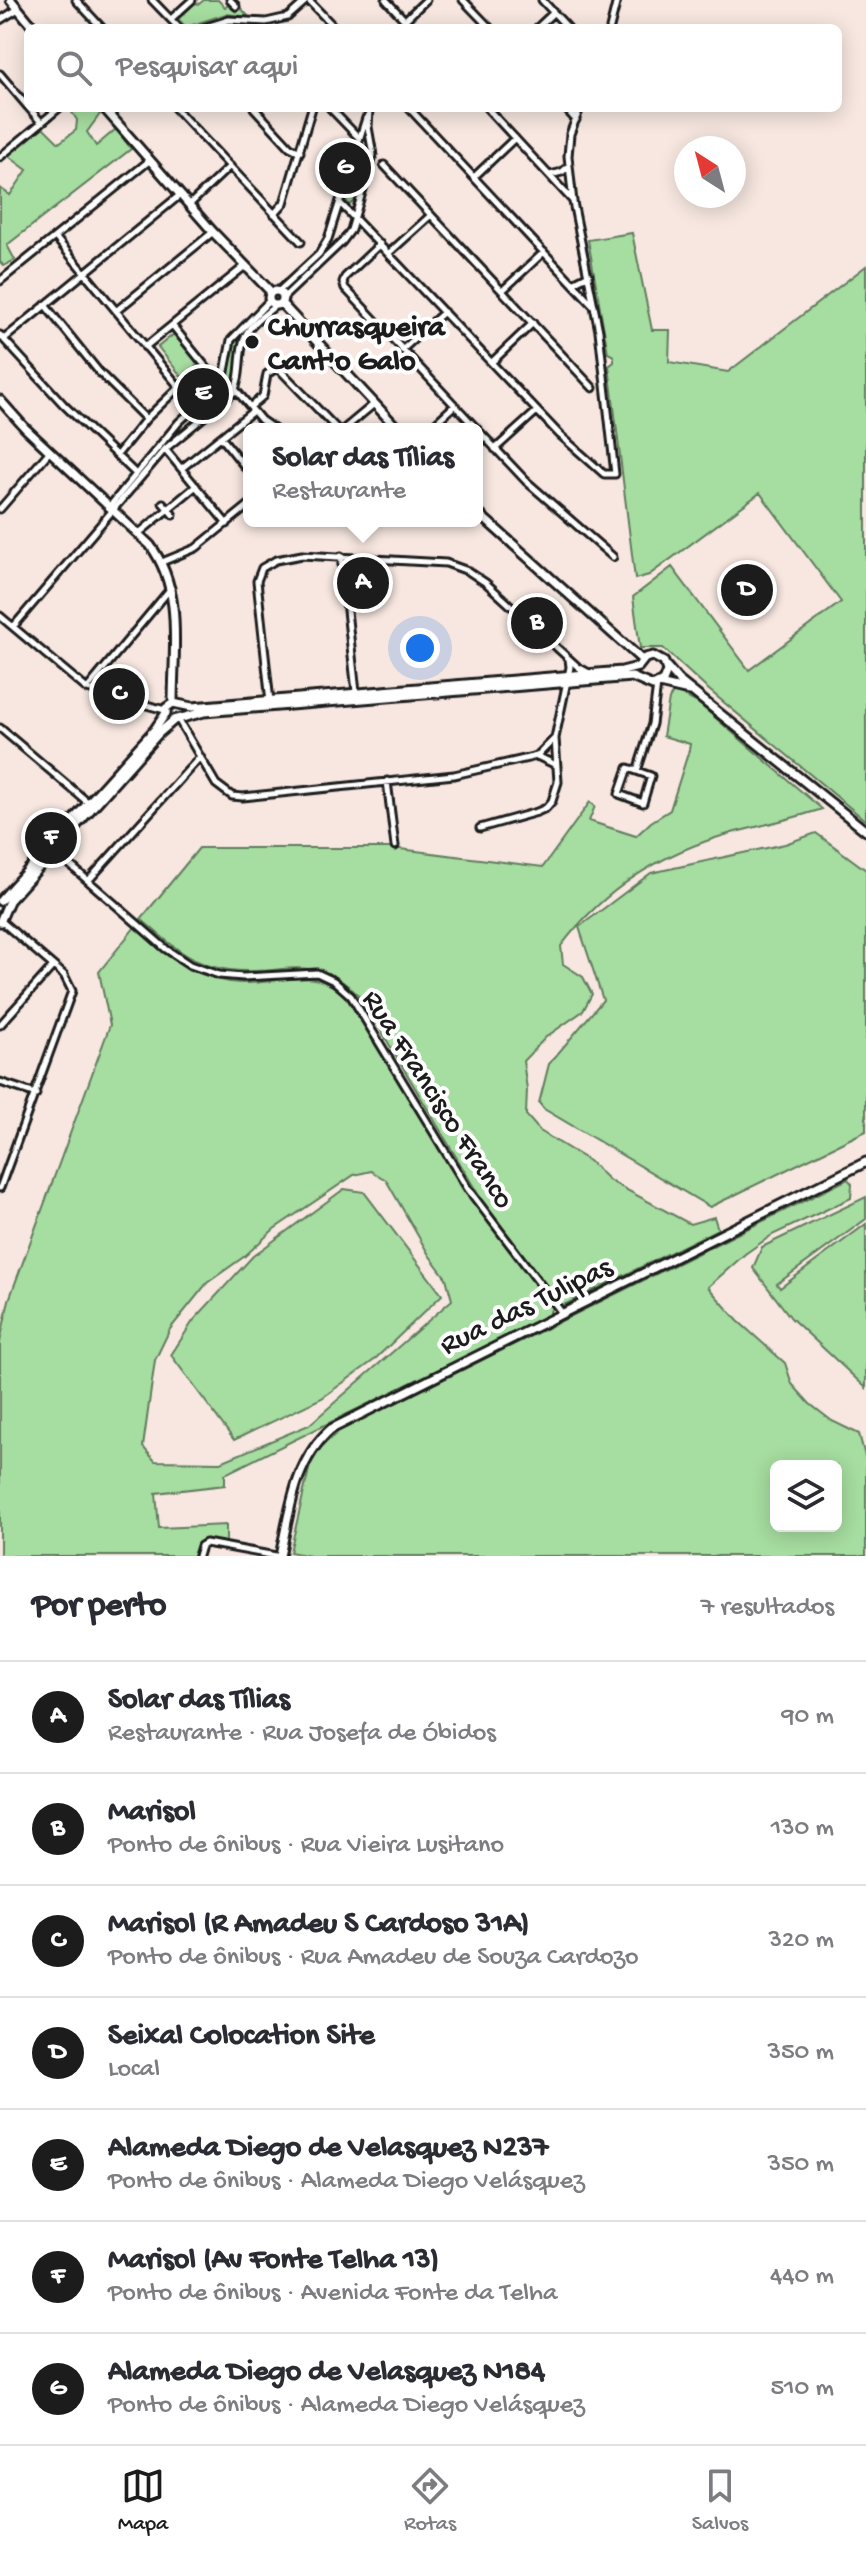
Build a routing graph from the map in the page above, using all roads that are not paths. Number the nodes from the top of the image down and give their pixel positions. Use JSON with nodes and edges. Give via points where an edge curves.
{"nodes":[{"id":1,"x":11,"y":0,"type":"edge"},
{"id":2,"x":76,"y":0,"type":"edge"},
{"id":3,"x":152,"y":0,"type":"edge"},
{"id":4,"x":192,"y":0,"type":"edge"},
{"id":5,"x":230,"y":0,"type":"edge"},
{"id":6,"x":307,"y":0,"type":"edge"},
{"id":7,"x":386,"y":0,"type":"edge"},
{"id":8,"x":426,"y":0,"type":"edge"},
{"id":9,"x":463,"y":0,"type":"edge"},
{"id":10,"x":542,"y":0,"type":"edge"},
{"id":11,"x":617,"y":0,"type":"edge"},
{"id":12,"x":236,"y":6,"type":"dead end"},
{"id":13,"x":18,"y":9,"type":"junction"},
{"id":14,"x":553,"y":13,"type":"junction"},
{"id":15,"x":288,"y":17,"type":"junction"},
{"id":16,"x":171,"y":19,"type":"junction"},
{"id":17,"x":0,"y":20,"type":"edge"},
{"id":18,"x":405,"y":20,"type":"junction"},
{"id":19,"x":31,"y":24,"type":"edge"},
{"id":20,"x":98,"y":24,"type":"edge"},
{"id":21,"x":175,"y":24,"type":"edge"},
{"id":22,"x":216,"y":24,"type":"edge"},
{"id":23,"x":271,"y":24,"type":"edge"},
{"id":24,"x":331,"y":24,"type":"edge"},
{"id":25,"x":408,"y":24,"type":"edge"},
{"id":26,"x":486,"y":24,"type":"edge"},
{"id":27,"x":541,"y":24,"type":"edge"},
{"id":28,"x":564,"y":24,"type":"edge"},
{"id":29,"x":611,"y":24,"type":"edge"},
{"id":30,"x":0,"y":74,"type":"edge"},
{"id":31,"x":24,"y":103,"type":"edge"},
{"id":32,"x":32,"y":112,"type":"edge"},
{"id":33,"x":54,"y":112,"type":"edge"},
{"id":34,"x":107,"y":112,"type":"edge"},
{"id":35,"x":179,"y":112,"type":"edge"},
{"id":36,"x":258,"y":112,"type":"edge"},
{"id":37,"x":311,"y":112,"type":"edge"},
{"id":38,"x":334,"y":112,"type":"edge"},
{"id":39,"x":368,"y":112,"type":"edge"},
{"id":40,"x":369,"y":112,"type":"edge"},
{"id":41,"x":413,"y":112,"type":"edge"},
{"id":42,"x":491,"y":112,"type":"edge"},
{"id":43,"x":569,"y":112,"type":"edge"},
{"id":44,"x":579,"y":112,"type":"edge"},
{"id":45,"x":576,"y":120,"type":"junction"},
{"id":46,"x":41,"y":122,"type":"junction"},
{"id":47,"x":359,"y":138,"type":"junction"},
{"id":48,"x":515,"y":138,"type":"junction"},
{"id":49,"x":300,"y":152,"type":"junction"},
{"id":50,"x":0,"y":156,"type":"edge"},
{"id":51,"x":149,"y":161,"type":"junction"},
{"id":52,"x":384,"y":165,"type":"dead end"},
{"id":53,"x":230,"y":166,"type":"junction"},
{"id":54,"x":570,"y":166,"type":"junction"},
{"id":55,"x":549,"y":175,"type":"junction"},
{"id":56,"x":474,"y":177,"type":"junction"},
{"id":57,"x":180,"y":195,"type":"junction"},
{"id":58,"x":573,"y":202,"type":"junction"},
{"id":59,"x":340,"y":203,"type":"junction"},
{"id":60,"x":189,"y":205,"type":"junction"},
{"id":61,"x":274,"y":214,"type":"junction"},
{"id":62,"x":431,"y":215,"type":"junction"},
{"id":63,"x":355,"y":218,"type":"junction"},
{"id":64,"x":213,"y":232,"type":"junction"},
{"id":65,"x":55,"y":237,"type":"junction"},
{"id":66,"x":301,"y":242,"type":"dead end"},
{"id":67,"x":380,"y":244,"type":"junction"},
{"id":68,"x":544,"y":252,"type":"junction"},
{"id":69,"x":389,"y":253,"type":"junction"},
{"id":70,"x":245,"y":266,"type":"junction"},
{"id":71,"x":85,"y":274,"type":"junction"},
{"id":72,"x":589,"y":275,"type":"junction"},
{"id":73,"x":0,"y":281,"type":"edge"},
{"id":74,"x":573,"y":283,"type":"junction"},
{"id":75,"x":502,"y":291,"type":"junction"},
{"id":76,"x":276,"y":298,"type":"junction"},
{"id":77,"x":45,"y":305,"type":"junction"},
{"id":78,"x":594,"y":306,"type":"junction"},
{"id":79,"x":116,"y":311,"type":"junction"},
{"id":80,"x":444,"y":312,"type":"junction"},
{"id":81,"x":533,"y":323,"type":"junction"},
{"id":82,"x":172,"y":325,"type":"junction"},
{"id":83,"x":2,"y":337,"type":"edge"},
{"id":84,"x":145,"y":347,"type":"junction"},
{"id":85,"x":402,"y":350,"type":"junction"},
{"id":86,"x":492,"y":362,"type":"junction"},
{"id":87,"x":210,"y":372,"type":"dead end"},
{"id":88,"x":179,"y":387,"type":"junction"},
{"id":89,"x":593,"y":388,"type":"dead end"},
{"id":90,"x":236,"y":390,"type":"junction"},
{"id":91,"x":0,"y":400,"type":"edge"},
{"id":92,"x":374,"y":404,"type":"junction"},
{"id":93,"x":455,"y":405,"type":"junction"},
{"id":94,"x":195,"y":407,"type":"junction"},
{"id":95,"x":252,"y":409,"type":"junction"},
{"id":96,"x":537,"y":411,"type":"junction"},
{"id":97,"x":204,"y":417,"type":"junction"},
{"id":98,"x":146,"y":419,"type":"junction"},
{"id":99,"x":267,"y":423,"type":"edge"},
{"id":100,"x":331,"y":423,"type":"edge"},
{"id":101,"x":351,"y":423,"type":"edge"},
{"id":102,"x":392,"y":423,"type":"edge"},
{"id":103,"x":436,"y":423,"type":"edge"},
{"id":104,"x":472,"y":423,"type":"edge"},
{"id":105,"x":483,"y":436,"type":"edge"},
{"id":106,"x":221,"y":437,"type":"junction"},
{"id":107,"x":165,"y":449,"type":"junction"},
{"id":108,"x":495,"y":449,"type":"junction"},
{"id":109,"x":50,"y":451,"type":"junction"},
{"id":110,"x":117,"y":455,"type":"junction"},
{"id":111,"x":243,"y":464,"type":"edge"},
{"id":112,"x":182,"y":468,"type":"junction"},
{"id":113,"x":136,"y":474,"type":"junction"},
{"id":114,"x":196,"y":486,"type":"junction"},
{"id":115,"x":166,"y":506,"type":"junction"},
{"id":116,"x":0,"y":509,"type":"edge"},
{"id":117,"x":111,"y":509,"type":"junction"},
{"id":118,"x":243,"y":510,"type":"edge"},
{"id":119,"x":173,"y":515,"type":"dead end"},
{"id":120,"x":483,"y":518,"type":"edge"},
{"id":121,"x":227,"y":524,"type":"junction"},
{"id":122,"x":138,"y":534,"type":"junction"},
{"id":123,"x":341,"y":556,"type":"junction"},
{"id":124,"x":613,"y":557,"type":"dead end"},
{"id":125,"x":162,"y":562,"type":"junction"},
{"id":126,"x":171,"y":587,"type":"junction"},
{"id":127,"x":0,"y":616,"type":"edge"},
{"id":128,"x":13,"y":627,"type":"junction"},
{"id":129,"x":569,"y":659,"type":"junction"},
{"id":130,"x":640,"y":664,"type":"junction"},
{"id":131,"x":666,"y":666,"type":"junction"},
{"id":132,"x":589,"y":673,"type":"junction"},
{"id":133,"x":568,"y":679,"type":"junction"},
{"id":134,"x":640,"y":680,"type":"junction"},
{"id":135,"x":658,"y":685,"type":"junction"},
{"id":136,"x":87,"y":689,"type":"junction"},
{"id":137,"x":356,"y":692,"type":"junction"},
{"id":138,"x":699,"y":694,"type":"junction"},
{"id":139,"x":270,"y":703,"type":"junction"},
{"id":140,"x":176,"y":704,"type":"junction"},
{"id":141,"x":166,"y":712,"type":"junction"},
{"id":142,"x":177,"y":719,"type":"junction"},
{"id":143,"x":0,"y":728,"type":"edge"},
{"id":144,"x":555,"y":738,"type":"junction"},
{"id":145,"x":537,"y":756,"type":"junction"},
{"id":146,"x":200,"y":757,"type":"junction"},
{"id":147,"x":556,"y":765,"type":"junction"},
{"id":148,"x":637,"y":771,"type":"junction"},
{"id":149,"x":387,"y":781,"type":"junction"},
{"id":150,"x":90,"y":805,"type":"junction"},
{"id":151,"x":480,"y":828,"type":"dead end"},
{"id":152,"x":866,"y":831,"type":"edge"},
{"id":153,"x":395,"y":846,"type":"dead end"},
{"id":154,"x":51,"y":849,"type":"junction"},
{"id":155,"x":88,"y":881,"type":"junction"},
{"id":156,"x":0,"y":901,"type":"edge"},
{"id":157,"x":1,"y":917,"type":"edge"},
{"id":158,"x":53,"y":966,"type":"junction"},
{"id":159,"x":0,"y":1025,"type":"edge"},
{"id":160,"x":0,"y":1082,"type":"edge"},
{"id":161,"x":36,"y":1094,"type":"junction"},
{"id":162,"x":866,"y":1162,"type":"edge"},
{"id":163,"x":3,"y":1171,"type":"edge"},
{"id":164,"x":0,"y":1188,"type":"edge"},
{"id":165,"x":562,"y":1313,"type":"junction"},
{"id":166,"x":251,"y":1554,"type":"edge"},
{"id":167,"x":198,"y":1556,"type":"edge"},
{"id":168,"x":278,"y":1556,"type":"edge"}],
"edges":[{"from":1,"to":13,"type":"main road"},
{"from":2,"to":20,"type":"street"},
{"from":3,"to":16,"type":"street"},
{"from":4,"to":16,"type":"street"},
{"from":5,"to":12,"type":"street"},
{"from":6,"to":15,"type":"street"},
{"from":6,"to":24,"type":"street"},
{"from":7,"to":18,"type":"street"},
{"from":8,"to":18,"type":"street"},
{"from":9,"to":26,"type":"street"},
{"from":10,"to":14,"type":"street"},
{"from":11,"to":29,"type":"street"},
{"from":13,"to":17,"type":"street"},
{"from":13,"to":19,"type":"main road"},
{"from":14,"to":27,"type":"street"},
{"from":14,"to":28,"type":"street"},
{"from":15,"to":22,"type":"street"},
{"from":15,"to":23,"type":"street"},
{"from":16,"to":21,"type":"street"},
{"from":18,"to":25,"type":"street"},
{"from":30,"to":31,"type":"street"},
{"from":32,"to":46,"type":"street"},
{"from":33,"to":46,"type":"street"},
{"from":34,"to":51,"type":"main road"},
{"from":35,"to":53,"type":"street"},
{"from":36,"to":49,"type":"street"},
{"from":37,"to":49,"type":"street"},
{"from":38,"to":47,"type":"street"},
{"from":39,"to":47,"type":"street"},
{"from":40,"to":63,"type":"street","via":[[374,151]]},
{"from":41,"to":56,"type":"street"},
{"from":42,"to":48,"type":"street"},
{"from":43,"to":45,"type":"street"},
{"from":44,"to":45,"type":"street"},
{"from":45,"to":54,"type":"street","via":[[568,142]]},
{"from":46,"to":50,"type":"street"},
{"from":47,"to":59,"type":"street"},
{"from":48,"to":55,"type":"street"},
{"from":48,"to":56,"type":"street"},
{"from":49,"to":61,"type":"street","via":[[284,203]]},
{"from":51,"to":57,"type":"main road"},
{"from":51,"to":65,"type":"street"},
{"from":52,"to":62,"type":"street"},
{"from":53,"to":60,"type":"street"},
{"from":53,"to":61,"type":"street"},
{"from":54,"to":55,"type":"street"},
{"from":54,"to":58,"type":"street"},
{"from":55,"to":58,"type":"street"},
{"from":56,"to":68,"type":"street"},
{"from":57,"to":60,"type":"main road"},
{"from":57,"to":71,"type":"street"},
{"from":58,"to":72,"type":"street"},
{"from":59,"to":63,"type":"street"},
{"from":59,"to":76,"type":"street","via":[[323,249]]},
{"from":60,"to":64,"type":"main road"},
{"from":61,"to":66,"type":"street"},
{"from":62,"to":69,"type":"street"},
{"from":62,"to":75,"type":"street"},
{"from":63,"to":67,"type":"street"},
{"from":63,"to":76,"type":"street","via":[[342,242]]},
{"from":64,"to":70,"type":"main road"},
{"from":64,"to":79,"type":"street"},
{"from":65,"to":71,"type":"street"},
{"from":65,"to":73,"type":"street"},
{"from":67,"to":69,"type":"street"},
{"from":67,"to":85,"type":"street","via":[[343,282]]},
{"from":68,"to":74,"type":"street"},
{"from":68,"to":75,"type":"street"},
{"from":69,"to":80,"type":"street"},
{"from":70,"to":76,"type":"main road"},
{"from":70,"to":82,"type":"street"},
{"from":71,"to":77,"type":"street"},
{"from":71,"to":79,"type":"street"},
{"from":72,"to":74,"type":"street"},
{"from":72,"to":78,"type":"street"},
{"from":74,"to":78,"type":"street"},
{"from":75,"to":81,"type":"street"},
{"from":76,"to":90,"type":"street","via":[[245,335]]},
{"from":76,"to":92,"type":"main road"},
{"from":76,"to":94,"type":"street","via":[[234,336],[223,382]]},
{"from":77,"to":83,"type":"street"},
{"from":77,"to":98,"type":"street"},
{"from":78,"to":96,"type":"street","via":[[615,474],[597,469]]},
{"from":79,"to":84,"type":"street"},
{"from":80,"to":85,"type":"street"},
{"from":80,"to":86,"type":"street"},
{"from":81,"to":86,"type":"street"},
{"from":81,"to":89,"type":"street"},
{"from":82,"to":84,"type":"street"},
{"from":82,"to":87,"type":"street"},
{"from":83,"to":110,"type":"street"},
{"from":84,"to":88,"type":"street"},
{"from":85,"to":93,"type":"street"},
{"from":86,"to":96,"type":"street"},
{"from":88,"to":94,"type":"street"},
{"from":88,"to":98,"type":"street"},
{"from":90,"to":95,"type":"street"},
{"from":90,"to":97,"type":"street"},
{"from":91,"to":109,"type":"main road"},
{"from":92,"to":101,"type":"street"},
{"from":92,"to":102,"type":"main road"},
{"from":93,"to":103,"type":"street"},
{"from":93,"to":104,"type":"street"},
{"from":94,"to":97,"type":"street"},
{"from":94,"to":113,"type":"street"},
{"from":95,"to":99,"type":"street"},
{"from":95,"to":100,"type":"street","via":[[263,396],[267,374],[277,369]]},
{"from":95,"to":106,"type":"street"},
{"from":96,"to":108,"type":"street"},
{"from":97,"to":107,"type":"street"},
{"from":98,"to":110,"type":"street"},
{"from":105,"to":108,"type":"street"},
{"from":106,"to":111,"type":"street"},
{"from":106,"to":112,"type":"street"},
{"from":107,"to":112,"type":"street"},
{"from":107,"to":117,"type":"street"},
{"from":108,"to":124,"type":"street"},
{"from":109,"to":116,"type":"street"},
{"from":109,"to":117,"type":"main road"},
{"from":110,"to":113,"type":"street"},
{"from":112,"to":114,"type":"street"},
{"from":113,"to":117,"type":"street"},
{"from":114,"to":115,"type":"street"},
{"from":114,"to":121,"type":"street"},
{"from":115,"to":119,"type":"street"},
{"from":115,"to":122,"type":"street"},
{"from":117,"to":122,"type":"main road"},
{"from":117,"to":128,"type":"street"},
{"from":118,"to":121,"type":"street"},
{"from":120,"to":130,"type":"main road"},
{"from":121,"to":125,"type":"street","via":[[196,548]]},
{"from":122,"to":125,"type":"main road"},
{"from":123,"to":129,"type":"street","via":[[446,563],[468,571]]},
{"from":123,"to":137,"type":"street"},
{"from":123,"to":139,"type":"street","via":[[302,555],[262,568],[257,581]]},
{"from":125,"to":126,"type":"main road"},
{"from":126,"to":136,"type":"street"},
{"from":126,"to":140,"type":"main road"},
{"from":127,"to":128,"type":"street"},
{"from":128,"to":136,"type":"street"},
{"from":129,"to":132,"type":"street"},
{"from":129,"to":133,"type":"street"},
{"from":130,"to":131,"type":"main road","via":[[653,656]]},
{"from":130,"to":132,"type":"main road"},
{"from":130,"to":134,"type":"main road"},
{"from":131,"to":135,"type":"main road"},
{"from":131,"to":138,"type":"main road"},
{"from":132,"to":133,"type":"main road"},
{"from":133,"to":134,"type":"main road"},
{"from":133,"to":137,"type":"main road"},
{"from":133,"to":139,"type":"main road"},
{"from":133,"to":144,"type":"street"},
{"from":134,"to":135,"type":"main road"},
{"from":135,"to":138,"type":"main road"},
{"from":135,"to":148,"type":"street"},
{"from":136,"to":141,"type":"street"},
{"from":137,"to":139,"type":"main road"},
{"from":138,"to":152,"type":"main road"},
{"from":139,"to":140,"type":"main road"},
{"from":139,"to":142,"type":"main road"},
{"from":140,"to":141,"type":"main road"},
{"from":140,"to":142,"type":"main road","via":[[182,711]]},
{"from":141,"to":142,"type":"main road"},
{"from":141,"to":150,"type":"main road"},
{"from":142,"to":146,"type":"street"},
{"from":142,"to":150,"type":"main road"},
{"from":143,"to":150,"type":"street"},
{"from":144,"to":145,"type":"street"},
{"from":144,"to":147,"type":"street"},
{"from":145,"to":147,"type":"street"},
{"from":145,"to":149,"type":"street","via":[[454,775]]},
{"from":146,"to":149,"type":"street","via":[[216,784],[232,796]]},
{"from":146,"to":155,"type":"street"},
{"from":147,"to":151,"type":"street","via":[[556,793],[546,808]]},
{"from":148,"to":148,"type":"street","via":[[651,776],[643,803],[619,794],[628,768]]},
{"from":149,"to":153,"type":"street"},
{"from":150,"to":154,"type":"main road"},
{"from":154,"to":155,"type":"street","name":"Rua Francisco Franco"},
{"from":154,"to":156,"type":"main road"},
{"from":154,"to":157,"type":"main road"},
{"from":155,"to":165,"type":"street","name":"Rua Francisco Franco","via":[[190,965],[243,977],[317,973],[351,996],[468,1189]]},
{"from":157,"to":158,"type":"street"},
{"from":158,"to":159,"type":"street"},
{"from":158,"to":161,"type":"street","via":[[68,980],[72,997]]},
{"from":160,"to":161,"type":"street"},
{"from":161,"to":163,"type":"street"},
{"from":162,"to":165,"type":"main road","name":"Rua das Tulipas"},
{"from":163,"to":164,"type":"street"},
{"from":165,"to":168,"type":"main road","name":"Rua das Tulipas","via":[[331,1429],[303,1465]]},
{"from":166,"to":167,"type":"street","via":[[206,1543]]},
{"from":166,"to":168,"type":"street"}]}
